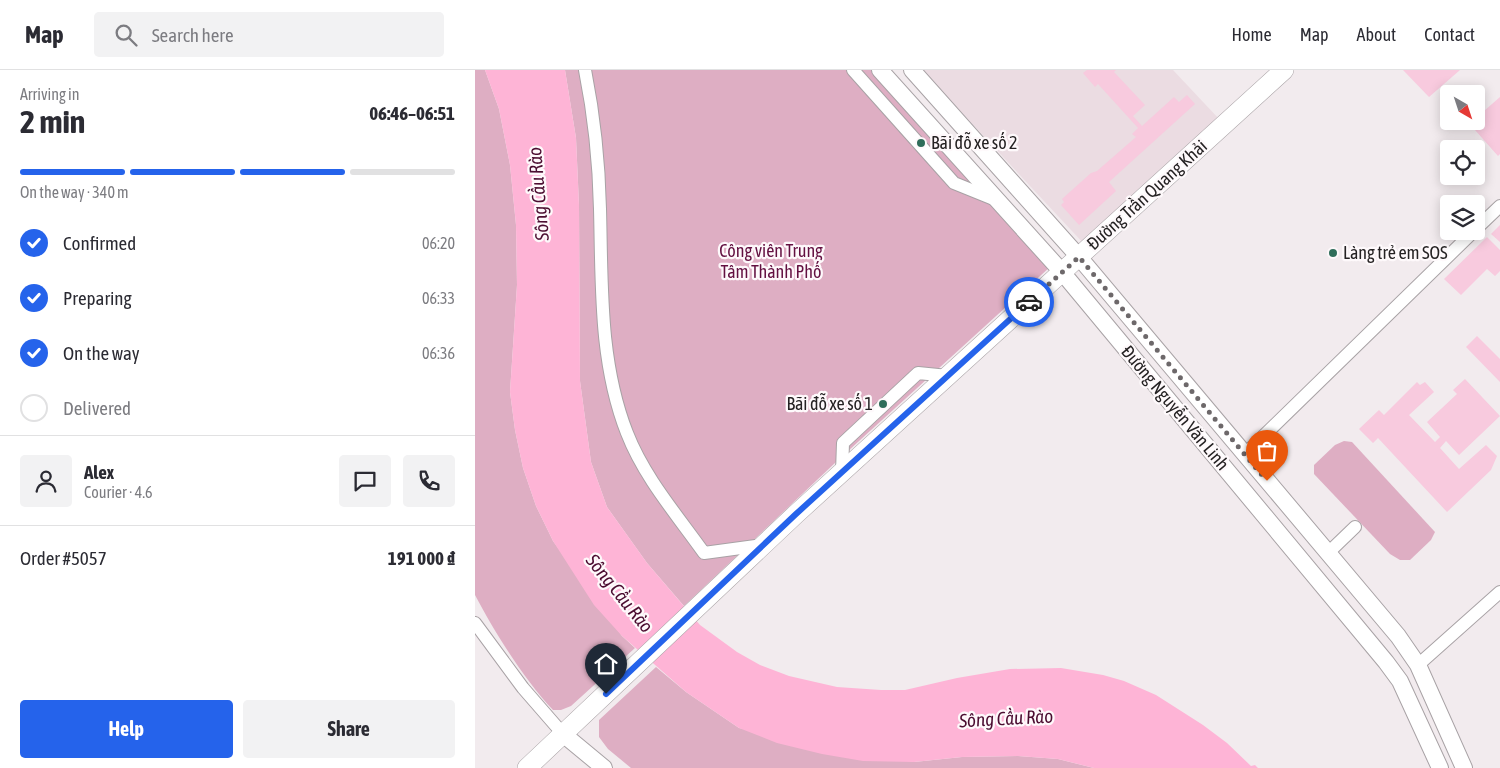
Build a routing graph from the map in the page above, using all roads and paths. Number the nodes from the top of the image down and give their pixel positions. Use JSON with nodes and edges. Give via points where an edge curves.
{"nodes":[{"id":1,"x":585,"y":70,"type":"edge"},
{"id":2,"x":853,"y":70,"type":"edge"},
{"id":3,"x":880,"y":70,"type":"edge"},
{"id":4,"x":912,"y":70,"type":"edge"},
{"id":5,"x":1284,"y":70,"type":"edge"},
{"id":6,"x":998,"y":201,"type":"junction"},
{"id":7,"x":1500,"y":206,"type":"edge"},
{"id":8,"x":1485,"y":220,"type":"edge"},
{"id":9,"x":1465,"y":240,"type":"edge"},
{"id":10,"x":1079,"y":257,"type":"junction"},
{"id":11,"x":1062,"y":272,"type":"junction"},
{"id":12,"x":1245,"y":454,"type":"junction"},
{"id":13,"x":1355,"y":527,"type":"dead end"},
{"id":14,"x":763,"y":545,"type":"junction"},
{"id":15,"x":1328,"y":553,"type":"junction"},
{"id":16,"x":1500,"y":592,"type":"edge"},
{"id":17,"x":475,"y":623,"type":"edge"},
{"id":18,"x":1418,"y":665,"type":"junction"},
{"id":19,"x":563,"y":734,"type":"junction"},
{"id":20,"x":527,"y":768,"type":"edge"},
{"id":21,"x":604,"y":768,"type":"edge"},
{"id":22,"x":1440,"y":768,"type":"edge"},
{"id":23,"x":1464,"y":768,"type":"edge"}],
"edges":[{"from":1,"to":14,"type":"street","via":[[600,206],[603,317],[610,377],[627,433],[645,468],[705,553]]},
{"from":2,"to":6,"type":"street","via":[[954,183]]},
{"from":3,"to":6,"type":"street","name":"Đường Nguyễn Văn Linh"},
{"from":4,"to":10,"type":"street","name":"Đường Nguyễn Văn Linh"},
{"from":5,"to":10,"type":"main road","name":"Đường Trần Quang Khải"},
{"from":6,"to":11,"type":"street","name":"Đường Nguyễn Văn Linh"},
{"from":7,"to":8,"type":"street"},
{"from":9,"to":12,"type":"street"},
{"from":10,"to":11,"type":"main road","name":"Đường Trần Quang Khải"},
{"from":10,"to":12,"type":"street","name":"Đường Nguyễn Văn Linh"},
{"from":11,"to":14,"type":"main road","name":"Đường Trần Quang Khải"},
{"from":11,"to":22,"type":"street","name":"Đường Nguyễn Văn Linh","via":[[1387,662],[1400,681]]},
{"from":12,"to":15,"type":"street","name":"Đường Nguyễn Văn Linh"},
{"from":13,"to":15,"type":"street"},
{"from":14,"to":19,"type":"main road","name":"Đường Trần Quang Khải"},
{"from":15,"to":18,"type":"street","name":"Đường Nguyễn Văn Linh","via":[[1398,636]]},
{"from":16,"to":18,"type":"street"},
{"from":17,"to":19,"type":"street","via":[[523,688]]},
{"from":18,"to":23,"type":"street","name":"Đường Nguyễn Văn Linh"},
{"from":19,"to":20,"type":"main road","name":"Đường Trần Quang Khải"},
{"from":19,"to":21,"type":"street"}]}
